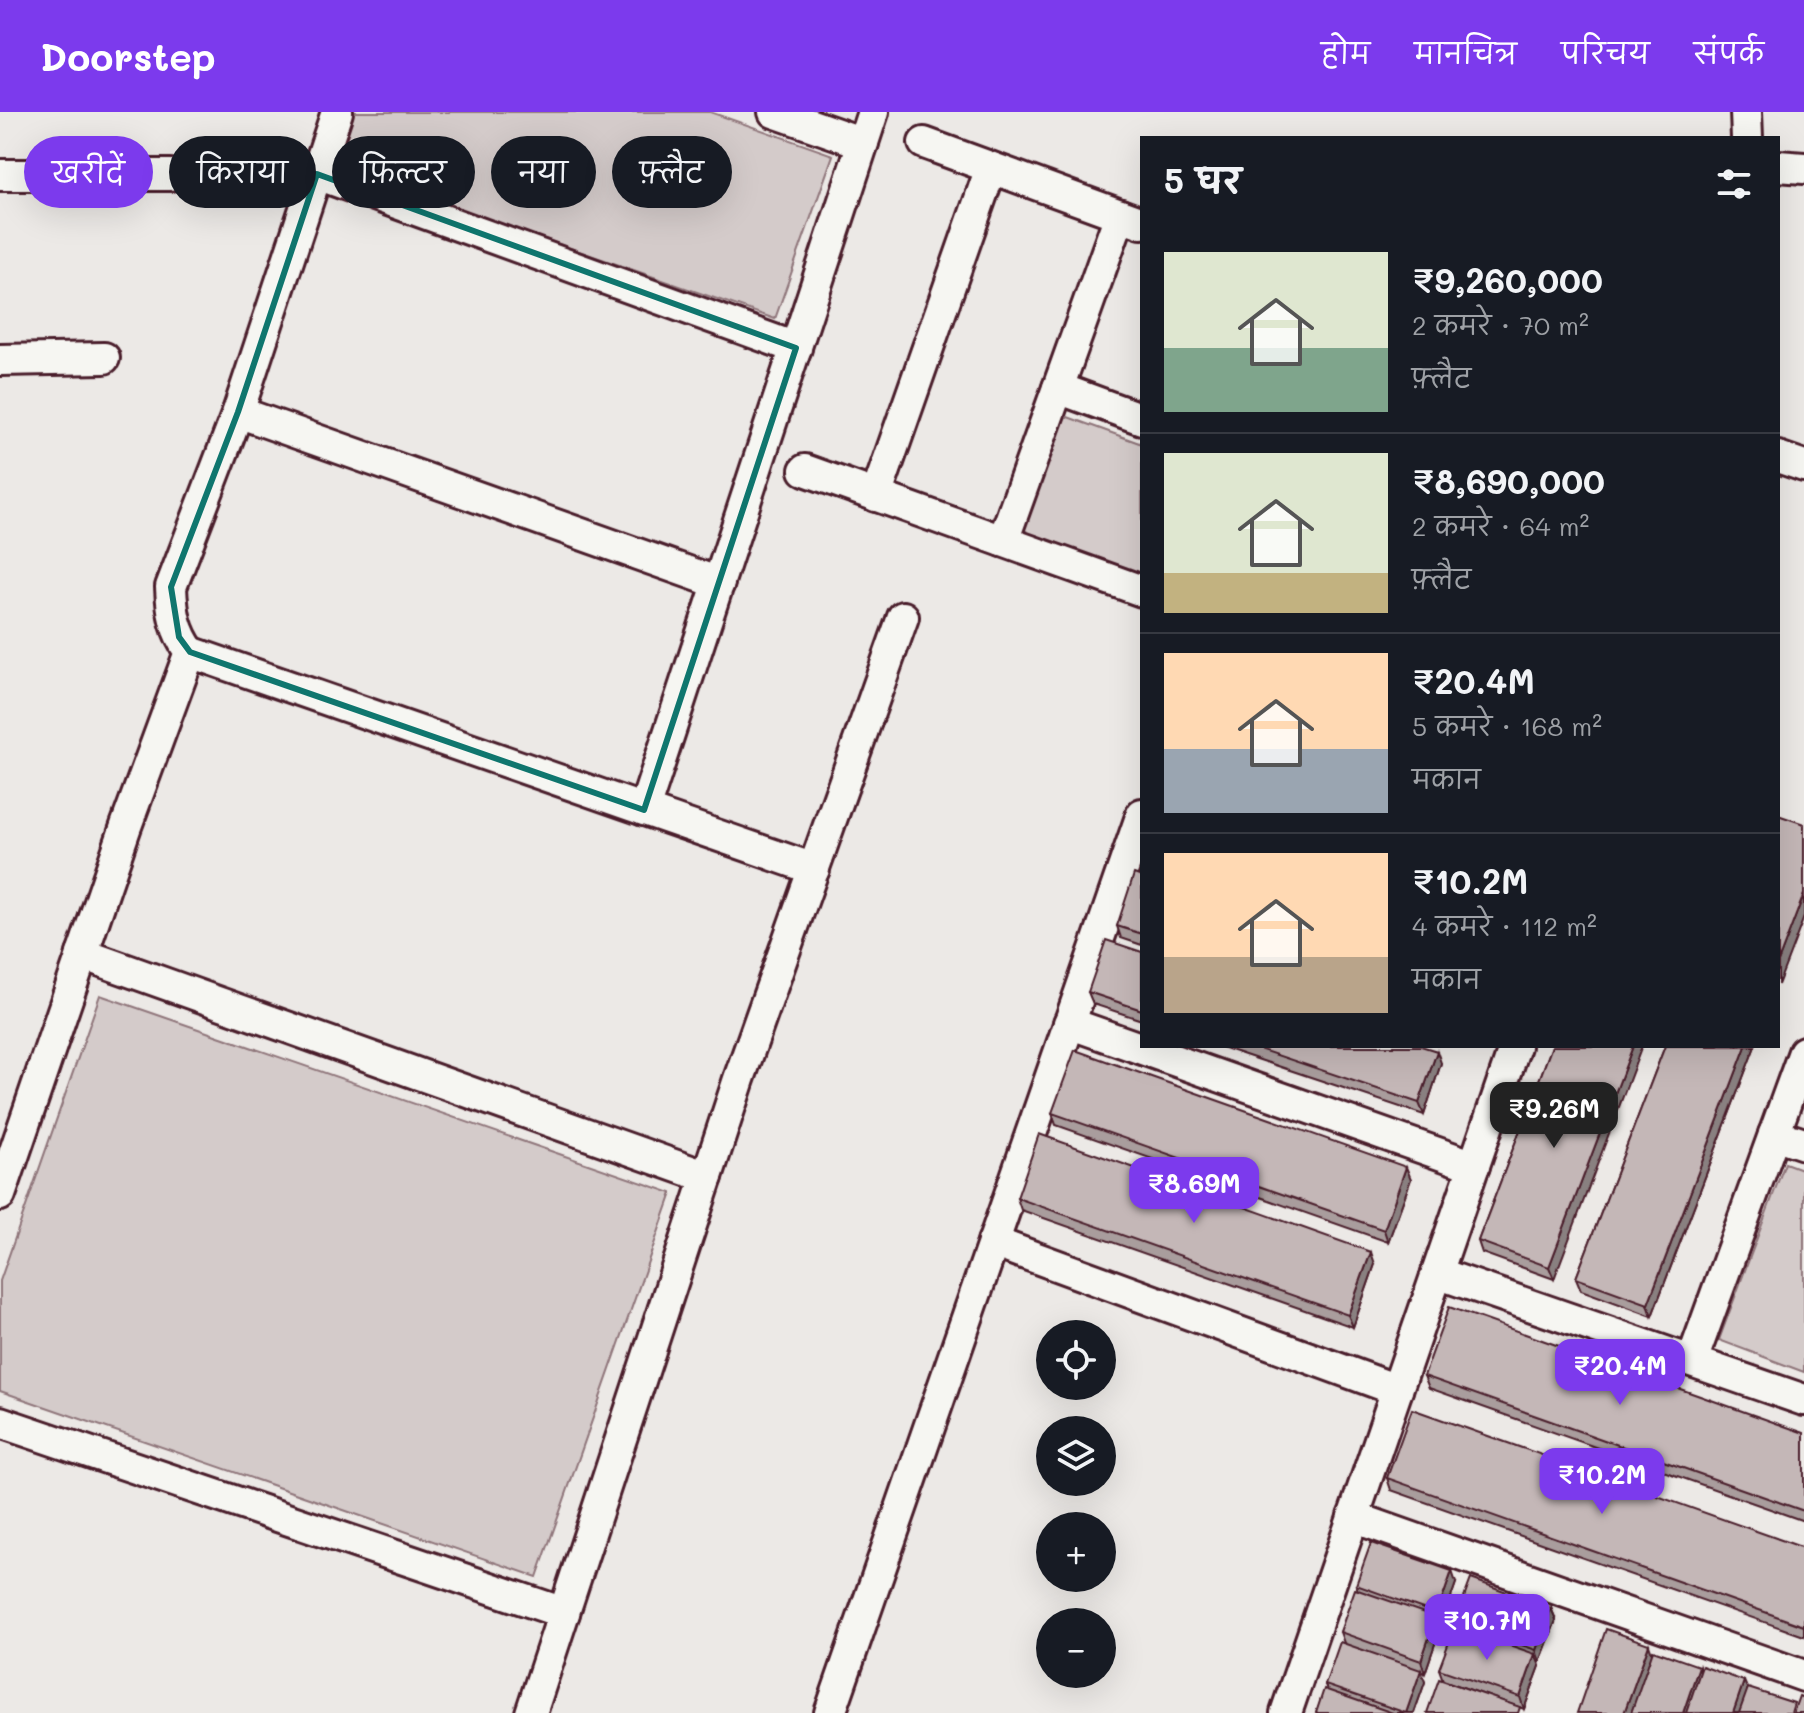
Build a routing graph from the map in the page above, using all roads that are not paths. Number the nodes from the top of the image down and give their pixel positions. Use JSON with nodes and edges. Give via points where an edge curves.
{"nodes":[{"id":1,"x":337,"y":112,"type":"edge"},
{"id":2,"x":774,"y":112,"type":"edge"},
{"id":3,"x":873,"y":112,"type":"edge"},
{"id":4,"x":1746,"y":112,"type":"edge"},
{"id":5,"x":1747,"y":136,"type":"edge"},
{"id":6,"x":863,"y":143,"type":"junction"},
{"id":7,"x":924,"y":143,"type":"dead end"},
{"id":8,"x":1780,"y":166,"type":"edge"},
{"id":9,"x":991,"y":168,"type":"junction"},
{"id":10,"x":1804,"y":168,"type":"edge"},
{"id":11,"x":317,"y":174,"type":"junction"},
{"id":12,"x":0,"y":175,"type":"edge"},
{"id":13,"x":169,"y":175,"type":"edge"},
{"id":14,"x":1131,"y":219,"type":"edge"},
{"id":15,"x":796,"y":348,"type":"junction"},
{"id":16,"x":104,"y":358,"type":"dead end"},
{"id":17,"x":0,"y":360,"type":"edge"},
{"id":18,"x":1058,"y":388,"type":"junction"},
{"id":19,"x":238,"y":412,"type":"junction"},
{"id":20,"x":1140,"y":418,"type":"edge"},
{"id":21,"x":1780,"y":458,"type":"edge"},
{"id":22,"x":1804,"y":466,"type":"edge"},
{"id":23,"x":805,"y":470,"type":"dead end"},
{"id":24,"x":876,"y":496,"type":"junction"},
{"id":25,"x":1003,"y":541,"type":"junction"},
{"id":26,"x":719,"y":583,"type":"junction"},
{"id":27,"x":1140,"y":590,"type":"edge"},
{"id":28,"x":903,"y":617,"type":"dead end"},
{"id":29,"x":190,"y":652,"type":"junction"},
{"id":30,"x":644,"y":810,"type":"junction"},
{"id":31,"x":1140,"y":827,"type":"edge"},
{"id":32,"x":1136,"y":854,"type":"edge"},
{"id":33,"x":814,"y":869,"type":"junction"},
{"id":34,"x":82,"y":954,"type":"junction"},
{"id":35,"x":1069,"y":1023,"type":"junction"},
{"id":36,"x":1514,"y":1048,"type":"edge"},
{"id":37,"x":1804,"y":1052,"type":"edge"},
{"id":38,"x":1774,"y":1134,"type":"junction"},
{"id":39,"x":1804,"y":1144,"type":"edge"},
{"id":40,"x":1474,"y":1166,"type":"junction"},
{"id":41,"x":707,"y":1177,"type":"junction"},
{"id":42,"x":0,"y":1195,"type":"edge"},
{"id":43,"x":993,"y":1242,"type":"junction"},
{"id":44,"x":1437,"y":1273,"type":"junction"},
{"id":45,"x":1692,"y":1361,"type":"junction"},
{"id":46,"x":1397,"y":1390,"type":"junction"},
{"id":47,"x":1804,"y":1400,"type":"edge"},
{"id":48,"x":0,"y":1422,"type":"edge"},
{"id":49,"x":1353,"y":1517,"type":"junction"},
{"id":50,"x":1615,"y":1609,"type":"junction"},
{"id":51,"x":564,"y":1613,"type":"junction"},
{"id":52,"x":1604,"y":1639,"type":"edge"},
{"id":53,"x":1804,"y":1676,"type":"edge"},
{"id":54,"x":531,"y":1713,"type":"edge"},
{"id":55,"x":830,"y":1713,"type":"edge"},
{"id":56,"x":1286,"y":1713,"type":"edge"}],
"edges":[{"from":1,"to":11,"type":"street"},
{"from":2,"to":6,"type":"street"},
{"from":3,"to":6,"type":"street"},
{"from":4,"to":5,"type":"street"},
{"from":6,"to":15,"type":"street"},
{"from":7,"to":9,"type":"street"},
{"from":8,"to":10,"type":"street"},
{"from":9,"to":14,"type":"street"},
{"from":9,"to":24,"type":"street"},
{"from":11,"to":15,"type":"street"},
{"from":11,"to":19,"type":"street"},
{"from":12,"to":13,"type":"street"},
{"from":14,"to":18,"type":"street"},
{"from":15,"to":26,"type":"street"},
{"from":16,"to":17,"type":"street"},
{"from":18,"to":20,"type":"street"},
{"from":18,"to":25,"type":"street"},
{"from":19,"to":26,"type":"street"},
{"from":19,"to":29,"type":"street","via":[[171,587],[172,615]]},
{"from":21,"to":22,"type":"street"},
{"from":23,"to":24,"type":"street"},
{"from":24,"to":25,"type":"street"},
{"from":25,"to":27,"type":"street"},
{"from":26,"to":30,"type":"street"},
{"from":28,"to":33,"type":"street"},
{"from":29,"to":30,"type":"street"},
{"from":29,"to":34,"type":"street"},
{"from":30,"to":33,"type":"street"},
{"from":31,"to":32,"type":"street"},
{"from":32,"to":35,"type":"street"},
{"from":33,"to":41,"type":"street"},
{"from":34,"to":41,"type":"street"},
{"from":34,"to":42,"type":"street"},
{"from":35,"to":40,"type":"street"},
{"from":35,"to":43,"type":"street"},
{"from":36,"to":40,"type":"street"},
{"from":37,"to":38,"type":"street"},
{"from":38,"to":39,"type":"street"},
{"from":38,"to":45,"type":"street"},
{"from":40,"to":44,"type":"street"},
{"from":41,"to":51,"type":"street"},
{"from":43,"to":46,"type":"street"},
{"from":43,"to":55,"type":"street"},
{"from":44,"to":45,"type":"street"},
{"from":44,"to":46,"type":"street"},
{"from":45,"to":47,"type":"street"},
{"from":46,"to":49,"type":"street"},
{"from":48,"to":51,"type":"street"},
{"from":49,"to":50,"type":"street"},
{"from":49,"to":56,"type":"street"},
{"from":50,"to":52,"type":"street"},
{"from":50,"to":53,"type":"street"},
{"from":51,"to":54,"type":"street"}]}
